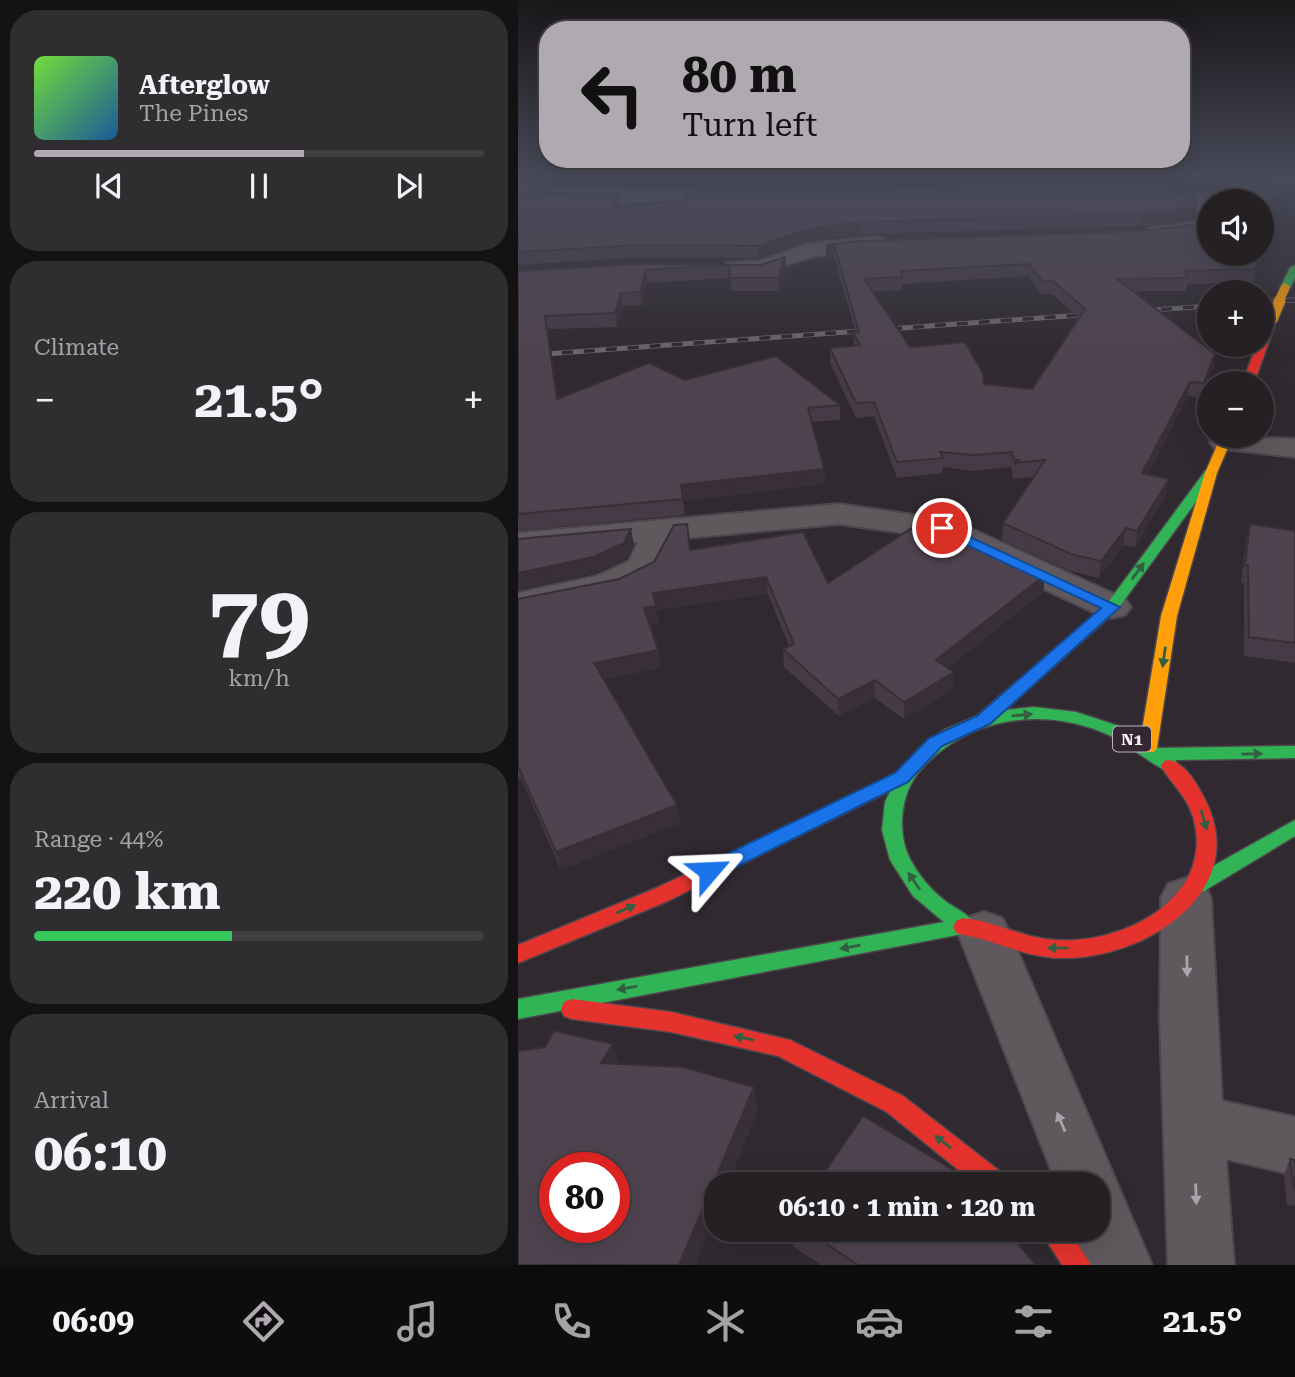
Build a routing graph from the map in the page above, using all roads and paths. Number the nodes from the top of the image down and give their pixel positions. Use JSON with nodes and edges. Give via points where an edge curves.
{"nodes":[{"id":1,"x":898,"y":243,"type":"edge"},
{"id":2,"x":708,"y":268,"type":"edge"},
{"id":3,"x":1295,"y":268,"type":"edge"},
{"id":4,"x":1252,"y":371,"type":"edge"},
{"id":5,"x":1274,"y":445,"type":"edge"},
{"id":6,"x":1222,"y":448,"type":"edge"},
{"id":7,"x":1295,"y":448,"type":"edge"},
{"id":8,"x":1211,"y":473,"type":"junction"},
{"id":9,"x":662,"y":530,"type":"junction"},
{"id":10,"x":518,"y":543,"type":"edge"},
{"id":11,"x":518,"y":604,"type":"edge"},
{"id":12,"x":1112,"y":607,"type":"junction"},
{"id":13,"x":983,"y":720,"type":"junction"},
{"id":14,"x":1154,"y":751,"type":"junction"},
{"id":15,"x":1295,"y":752,"type":"edge"},
{"id":16,"x":902,"y":777,"type":"junction"},
{"id":17,"x":1295,"y":827,"type":"edge"},
{"id":18,"x":1191,"y":891,"type":"junction"},
{"id":19,"x":975,"y":929,"type":"junction"},
{"id":20,"x":518,"y":954,"type":"edge"},
{"id":21,"x":537,"y":1005,"type":"junction"},
{"id":22,"x":518,"y":1009,"type":"edge"},
{"id":23,"x":1194,"y":1123,"type":"junction"},
{"id":24,"x":1295,"y":1146,"type":"edge"},
{"id":25,"x":981,"y":1172,"type":"edge"},
{"id":26,"x":1082,"y":1172,"type":"edge"},
{"id":27,"x":1110,"y":1241,"type":"edge"},
{"id":28,"x":1062,"y":1242,"type":"edge"},
{"id":29,"x":1078,"y":1265,"type":"edge"},
{"id":30,"x":1119,"y":1265,"type":"edge"},
{"id":31,"x":1201,"y":1265,"type":"edge"}],
"edges":[{"from":1,"to":2,"type":"street","via":[[809,251],[761,268]]},
{"from":3,"to":4,"type":"main road","bridge":true},
{"from":5,"to":7,"type":"street"},
{"from":6,"to":8,"type":"main road","number":"N1"},
{"from":12,"to":8,"type":"main road","number":"N1","one_way":true},
{"from":8,"to":14,"type":"main road","number":"N1","one_way":true,"via":[[1169,615]]},
{"from":9,"to":10,"type":"street"},
{"from":9,"to":11,"type":"street","via":[[643,568],[608,585]]},
{"from":9,"to":12,"type":"street","via":[[839,514],[942,528]]},
{"from":12,"to":13,"type":"main road","number":"N1"},
{"from":13,"to":14,"type":"main road","number":"N1","one_way":true,"via":[[1029,714],[1075,717],[1120,731]]},
{"from":13,"to":16,"type":"main road","number":"N1","via":[[936,742]]},
{"from":14,"to":15,"type":"main road","one_way":true},
{"from":14,"to":18,"type":"main road","number":"N1","one_way":true,"via":[[1183,776],[1207,829],[1207,858]]},
{"from":19,"to":16,"type":"main road","number":"N1","one_way":true,"via":[[923,894],[897,855],[890,814]]},
{"from":20,"to":16,"type":"main road","number":"N1","one_way":true,"via":[[660,895]]},
{"from":17,"to":18,"type":"main road"},
{"from":18,"to":19,"type":"main road","number":"N1","one_way":true,"via":[[1175,912],[1141,933],[1101,946],[1055,949],[1008,942]]},
{"from":18,"to":23,"type":"street","one_way":true},
{"from":19,"to":21,"type":"main road","number":"N1","one_way":true},
{"from":26,"to":19,"type":"street","one_way":true},
{"from":21,"to":22,"type":"main road","number":"N1"},
{"from":25,"to":21,"type":"main road","one_way":true,"via":[[895,1104],[782,1046],[671,1022]]},
{"from":23,"to":24,"type":"street"},
{"from":23,"to":31,"type":"street","one_way":true},
{"from":27,"to":30,"type":"street"},
{"from":28,"to":29,"type":"main road"}]}
